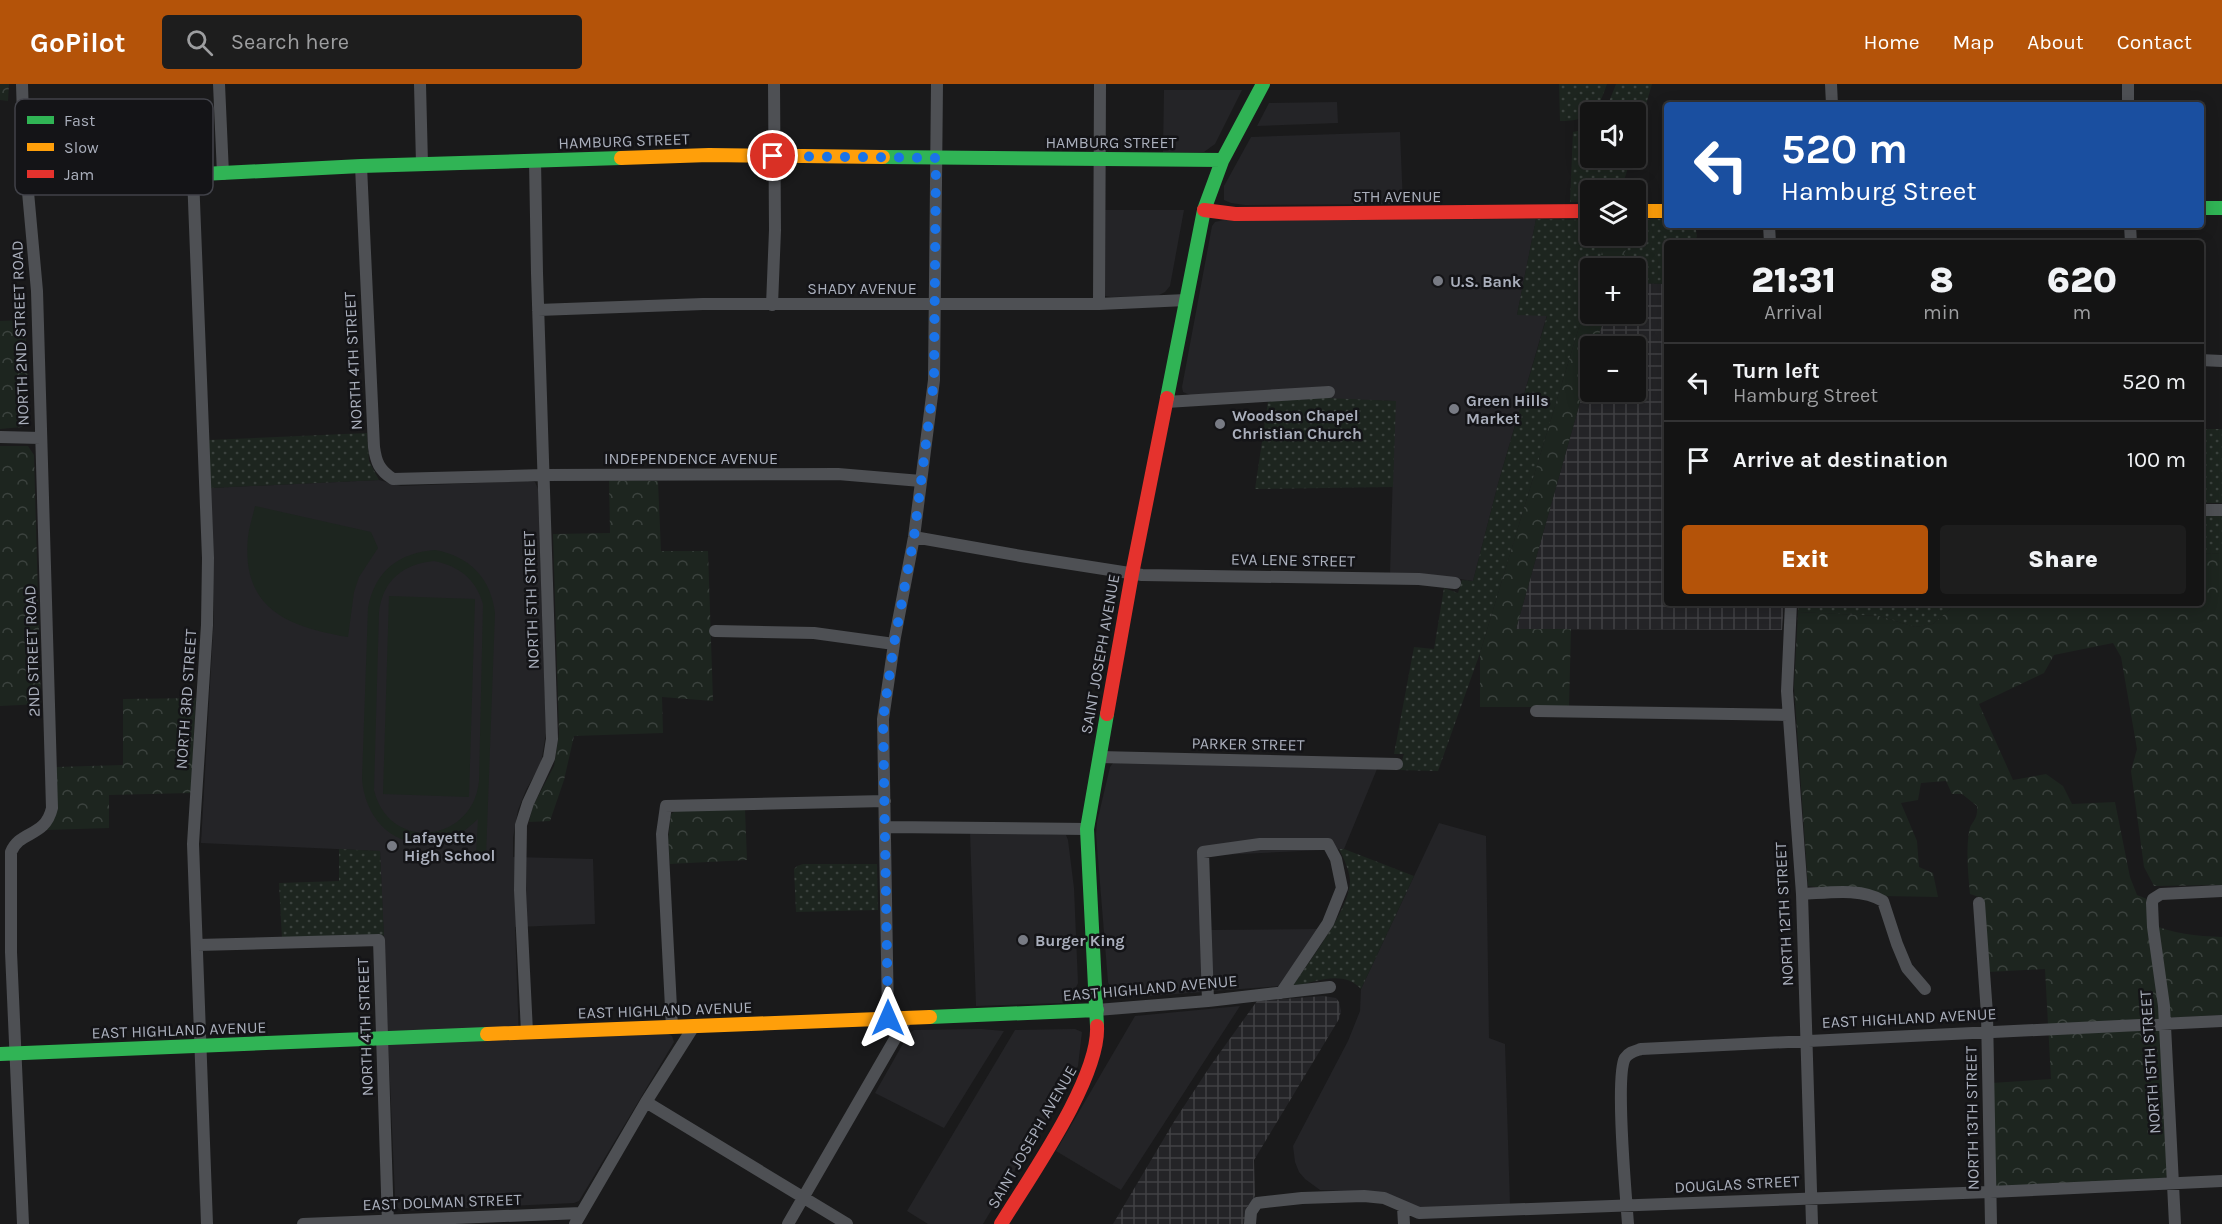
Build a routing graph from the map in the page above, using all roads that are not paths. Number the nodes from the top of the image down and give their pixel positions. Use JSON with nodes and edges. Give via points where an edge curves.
{"nodes":[{"id":1,"x":22,"y":84,"type":"edge"},
{"id":2,"x":219,"y":84,"type":"edge"},
{"id":3,"x":420,"y":84,"type":"edge"},
{"id":4,"x":774,"y":84,"type":"edge"},
{"id":5,"x":937,"y":84,"type":"edge"},
{"id":6,"x":1100,"y":84,"type":"edge"},
{"id":7,"x":1263,"y":84,"type":"edge"},
{"id":8,"x":1831,"y":84,"type":"edge"},
{"id":9,"x":2128,"y":84,"type":"edge"},
{"id":10,"x":22,"y":99,"type":"edge"},
{"id":11,"x":1832,"y":102,"type":"edge"},
{"id":12,"x":2128,"y":102,"type":"edge"},
{"id":13,"x":773,"y":156,"type":"junction"},
{"id":14,"x":936,"y":158,"type":"junction"},
{"id":15,"x":1100,"y":159,"type":"junction"},
{"id":16,"x":535,"y":160,"type":"junction"},
{"id":17,"x":1222,"y":160,"type":"junction"},
{"id":18,"x":422,"y":164,"type":"junction"},
{"id":19,"x":361,"y":166,"type":"junction"},
{"id":20,"x":223,"y":174,"type":"junction"},
{"id":21,"x":213,"y":175,"type":"edge"},
{"id":22,"x":29,"y":195,"type":"edge"},
{"id":23,"x":194,"y":195,"type":"edge"},
{"id":24,"x":2204,"y":208,"type":"edge"},
{"id":25,"x":2222,"y":208,"type":"edge"},
{"id":26,"x":1204,"y":210,"type":"junction"},
{"id":27,"x":1580,"y":211,"type":"edge"},
{"id":28,"x":1646,"y":211,"type":"edge"},
{"id":29,"x":1664,"y":211,"type":"edge"},
{"id":30,"x":1186,"y":300,"type":"junction"},
{"id":31,"x":1099,"y":304,"type":"junction"},
{"id":32,"x":772,"y":305,"type":"junction"},
{"id":33,"x":934,"y":305,"type":"junction"},
{"id":34,"x":538,"y":310,"type":"junction"},
{"id":35,"x":2204,"y":360,"type":"edge"},
{"id":36,"x":2222,"y":361,"type":"edge"},
{"id":37,"x":1329,"y":392,"type":"dead end"},
{"id":38,"x":1166,"y":402,"type":"junction"},
{"id":39,"x":0,"y":437,"type":"edge"},
{"id":40,"x":41,"y":438,"type":"junction"},
{"id":41,"x":544,"y":476,"type":"junction"},
{"id":42,"x":460,"y":477,"type":"joint"},
{"id":43,"x":921,"y":481,"type":"junction"},
{"id":44,"x":2204,"y":510,"type":"edge"},
{"id":45,"x":2222,"y":510,"type":"edge"},
{"id":46,"x":914,"y":537,"type":"junction"},
{"id":47,"x":1132,"y":574,"type":"junction"},
{"id":48,"x":1455,"y":583,"type":"dead end"},
{"id":49,"x":1791,"y":606,"type":"edge"},
{"id":50,"x":715,"y":631,"type":"dead end"},
{"id":51,"x":894,"y":644,"type":"junction"},
{"id":52,"x":1536,"y":711,"type":"dead end"},
{"id":53,"x":1788,"y":715,"type":"junction"},
{"id":54,"x":1098,"y":757,"type":"junction"},
{"id":55,"x":1397,"y":764,"type":"dead end"},
{"id":56,"x":885,"y":801,"type":"junction"},
{"id":57,"x":886,"y":827,"type":"junction"},
{"id":58,"x":1087,"y":829,"type":"junction"},
{"id":59,"x":2222,"y":891,"type":"edge"},
{"id":60,"x":1802,"y":894,"type":"junction"},
{"id":61,"x":1979,"y":903,"type":"dead end"},
{"id":62,"x":197,"y":945,"type":"junction"},
{"id":63,"x":1330,"y":987,"type":"dead end"},
{"id":64,"x":1925,"y":989,"type":"dead end"},
{"id":65,"x":1281,"y":993,"type":"junction"},
{"id":66,"x":1208,"y":1001,"type":"junction"},
{"id":67,"x":1096,"y":1010,"type":"junction"},
{"id":68,"x":888,"y":1018,"type":"junction"},
{"id":69,"x":908,"y":1018,"type":"junction"},
{"id":70,"x":2222,"y":1021,"type":"edge"},
{"id":71,"x":2165,"y":1023,"type":"junction"},
{"id":72,"x":694,"y":1026,"type":"junction"},
{"id":73,"x":672,"y":1027,"type":"junction"},
{"id":74,"x":1987,"y":1031,"type":"junction"},
{"id":75,"x":527,"y":1032,"type":"junction"},
{"id":76,"x":382,"y":1038,"type":"junction"},
{"id":77,"x":1806,"y":1040,"type":"junction"},
{"id":78,"x":200,"y":1046,"type":"junction"},
{"id":79,"x":16,"y":1053,"type":"junction"},
{"id":80,"x":0,"y":1054,"type":"edge"},
{"id":81,"x":646,"y":1102,"type":"junction"},
{"id":82,"x":2222,"y":1181,"type":"edge"},
{"id":83,"x":2174,"y":1183,"type":"junction"},
{"id":84,"x":1990,"y":1192,"type":"junction"},
{"id":85,"x":1811,"y":1197,"type":"junction"},
{"id":86,"x":803,"y":1199,"type":"junction"},
{"id":87,"x":1627,"y":1206,"type":"junction"},
{"id":88,"x":1403,"y":1207,"type":"junction"},
{"id":89,"x":578,"y":1219,"type":"edge"},
{"id":90,"x":388,"y":1222,"type":"edge"},
{"id":91,"x":23,"y":1224,"type":"edge"},
{"id":92,"x":207,"y":1224,"type":"edge"},
{"id":93,"x":303,"y":1224,"type":"edge"},
{"id":94,"x":788,"y":1224,"type":"edge"},
{"id":95,"x":847,"y":1224,"type":"edge"},
{"id":96,"x":1001,"y":1224,"type":"edge"},
{"id":97,"x":1250,"y":1224,"type":"edge"},
{"id":98,"x":1404,"y":1224,"type":"edge"},
{"id":99,"x":1628,"y":1224,"type":"edge"},
{"id":100,"x":1812,"y":1224,"type":"edge"},
{"id":101,"x":1991,"y":1224,"type":"edge"},
{"id":102,"x":2175,"y":1224,"type":"edge"}],
"edges":[{"from":1,"to":10,"type":"street","name":"NORTH 2ND STREET ROAD"},
{"from":2,"to":20,"type":"street"},
{"from":3,"to":18,"type":"street"},
{"from":4,"to":13,"type":"street"},
{"from":5,"to":14,"type":"street"},
{"from":6,"to":15,"type":"street"},
{"from":7,"to":17,"type":"street","name":"SAINT JOSEPH AVENUE"},
{"from":8,"to":11,"type":"street"},
{"from":9,"to":12,"type":"street"},
{"from":13,"to":14,"type":"street","name":"HAMBURG STREET"},
{"from":13,"to":16,"type":"street","name":"HAMBURG STREET","via":[[709,154]]},
{"from":13,"to":32,"type":"street"},
{"from":14,"to":15,"type":"street","name":"HAMBURG STREET"},
{"from":14,"to":33,"type":"street"},
{"from":15,"to":17,"type":"street","name":"HAMBURG STREET"},
{"from":15,"to":31,"type":"street"},
{"from":16,"to":18,"type":"street","name":"HAMBURG STREET"},
{"from":16,"to":34,"type":"street","name":"NORTH 5TH STREET"},
{"from":17,"to":26,"type":"street","name":"SAINT JOSEPH AVENUE"},
{"from":18,"to":19,"type":"street","name":"HAMBURG STREET"},
{"from":19,"to":20,"type":"street","name":"HAMBURG STREET"},
{"from":19,"to":42,"type":"street","name":"NORTH 4TH STREET","via":[[376,462],[381,472],[393,479]]},
{"from":20,"to":21,"type":"street","name":"HAMBURG STREET"},
{"from":22,"to":40,"type":"street","name":"NORTH 2ND STREET ROAD","via":[[37,291]]},
{"from":23,"to":62,"type":"street","name":"NORTH 3RD STREET","via":[[208,558],[194,844]]},
{"from":24,"to":25,"type":"street"},
{"from":26,"to":27,"type":"street","name":"5TH AVENUE"},
{"from":26,"to":30,"type":"street","name":"SAINT JOSEPH AVENUE"},
{"from":28,"to":29,"type":"street"},
{"from":30,"to":31,"type":"street","name":"SHADY AVENUE"},
{"from":30,"to":38,"type":"street","name":"SAINT JOSEPH AVENUE"},
{"from":31,"to":33,"type":"street","name":"SHADY AVENUE"},
{"from":32,"to":33,"type":"street","name":"SHADY AVENUE"},
{"from":32,"to":34,"type":"street","name":"SHADY AVENUE"},
{"from":33,"to":43,"type":"street","via":[[934,380]]},
{"from":34,"to":41,"type":"street","name":"NORTH 5TH STREET"},
{"from":35,"to":36,"type":"street"},
{"from":37,"to":38,"type":"street"},
{"from":38,"to":47,"type":"street","name":"SAINT JOSEPH AVENUE"},
{"from":39,"to":40,"type":"street"},
{"from":40,"to":79,"type":"street","name":"2ND STREET ROAD","via":[[52,808],[44,826],[14,845],[11,852]]},
{"from":41,"to":42,"type":"street","name":"INDEPENDENCE AVENUE"},
{"from":41,"to":43,"type":"street","name":"INDEPENDENCE AVENUE","via":[[838,474]]},
{"from":41,"to":75,"type":"street","name":"NORTH 5TH STREET","via":[[552,739],[549,758],[521,825]]},
{"from":43,"to":46,"type":"street"},
{"from":44,"to":45,"type":"street"},
{"from":46,"to":47,"type":"street","name":"EVA LENE STREET"},
{"from":46,"to":51,"type":"street"},
{"from":47,"to":48,"type":"street","name":"EVA LENE STREET"},
{"from":47,"to":54,"type":"street","name":"SAINT JOSEPH AVENUE"},
{"from":49,"to":53,"type":"street","name":"NORTH 12TH STREET"},
{"from":50,"to":51,"type":"street","via":[[814,633]]},
{"from":51,"to":56,"type":"street","via":[[883,719]]},
{"from":52,"to":53,"type":"street"},
{"from":53,"to":60,"type":"street","name":"NORTH 12TH STREET"},
{"from":54,"to":55,"type":"street","name":"PARKER STREET"},
{"from":54,"to":58,"type":"street","name":"SAINT JOSEPH AVENUE"},
{"from":56,"to":57,"type":"street"},
{"from":56,"to":73,"type":"street","via":[[666,806],[662,834]]},
{"from":57,"to":58,"type":"street"},
{"from":57,"to":68,"type":"street"},
{"from":58,"to":67,"type":"street","name":"SAINT JOSEPH AVENUE"},
{"from":59,"to":71,"type":"street","name":"NORTH 15TH STREET","via":[[2161,894],[2153,899]]},
{"from":60,"to":64,"type":"street","via":[[1863,894],[1883,901],[1907,968]]},
{"from":60,"to":77,"type":"street","name":"NORTH 12TH STREET"},
{"from":61,"to":74,"type":"street","name":"NORTH 13TH STREET"},
{"from":62,"to":76,"type":"street","name":"NORTH 4TH STREET","via":[[379,940]]},
{"from":62,"to":78,"type":"street","name":"NORTH 3RD STREET"},
{"from":63,"to":65,"type":"street","name":"EAST HIGHLAND AVENUE"},
{"from":65,"to":66,"type":"street","name":"EAST HIGHLAND AVENUE"},
{"from":65,"to":66,"type":"street","via":[[1328,923],[1342,888],[1336,859],[1328,844],[1260,844],[1203,852]]},
{"from":66,"to":67,"type":"street","name":"EAST HIGHLAND AVENUE"},
{"from":67,"to":69,"type":"street","name":"EAST HIGHLAND AVENUE"},
{"from":67,"to":96,"type":"street","name":"SAINT JOSEPH AVENUE","via":[[1098,1036],[1090,1069]]},
{"from":68,"to":69,"type":"street","name":"EAST HIGHLAND AVENUE"},
{"from":68,"to":72,"type":"street","name":"EAST HIGHLAND AVENUE"},
{"from":69,"to":86,"type":"street"},
{"from":70,"to":71,"type":"street","name":"EAST HIGHLAND AVENUE"},
{"from":71,"to":74,"type":"street","name":"EAST HIGHLAND AVENUE"},
{"from":71,"to":83,"type":"street","name":"NORTH 15TH STREET"},
{"from":72,"to":73,"type":"street","name":"EAST HIGHLAND AVENUE"},
{"from":72,"to":81,"type":"street"},
{"from":73,"to":75,"type":"street","name":"EAST HIGHLAND AVENUE"},
{"from":74,"to":77,"type":"street","name":"EAST HIGHLAND AVENUE"},
{"from":74,"to":84,"type":"street","name":"NORTH 13TH STREET"},
{"from":75,"to":76,"type":"street","name":"EAST HIGHLAND AVENUE"},
{"from":76,"to":78,"type":"street","name":"EAST HIGHLAND AVENUE"},
{"from":76,"to":90,"type":"street","name":"NORTH 4TH STREET"},
{"from":77,"to":85,"type":"street","name":"NORTH 12TH STREET"},
{"from":77,"to":87,"type":"street","name":"EAST HIGHLAND AVENUE","via":[[1631,1052],[1626,1058],[1621,1096]]},
{"from":78,"to":79,"type":"street","name":"EAST HIGHLAND AVENUE"},
{"from":78,"to":92,"type":"street","name":"NORTH 3RD STREET"},
{"from":79,"to":80,"type":"street","name":"EAST HIGHLAND AVENUE"},
{"from":79,"to":91,"type":"street"},
{"from":81,"to":86,"type":"street"},
{"from":81,"to":89,"type":"street"},
{"from":82,"to":83,"type":"street","name":"DOUGLAS STREET"},
{"from":83,"to":84,"type":"street","name":"DOUGLAS STREET"},
{"from":83,"to":102,"type":"street","name":"NORTH 15TH STREET"},
{"from":84,"to":85,"type":"street","name":"DOUGLAS STREET"},
{"from":84,"to":101,"type":"street","name":"NORTH 13TH STREET"},
{"from":85,"to":87,"type":"street","name":"DOUGLAS STREET"},
{"from":85,"to":100,"type":"street","name":"NORTH 12TH STREET"},
{"from":86,"to":94,"type":"street"},
{"from":86,"to":95,"type":"street"},
{"from":87,"to":88,"type":"street","name":"DOUGLAS STREET","via":[[1419,1213]]},
{"from":87,"to":99,"type":"street","name":"EAST HIGHLAND AVENUE"},
{"from":88,"to":97,"type":"street","name":"DOUGLAS STREET","via":[[1384,1198],[1364,1196],[1302,1198],[1257,1203]]},
{"from":88,"to":98,"type":"street"},
{"from":89,"to":90,"type":"street","name":"EAST DOLMAN STREET"},
{"from":90,"to":93,"type":"street","name":"EAST DOLMAN STREET"}]}
